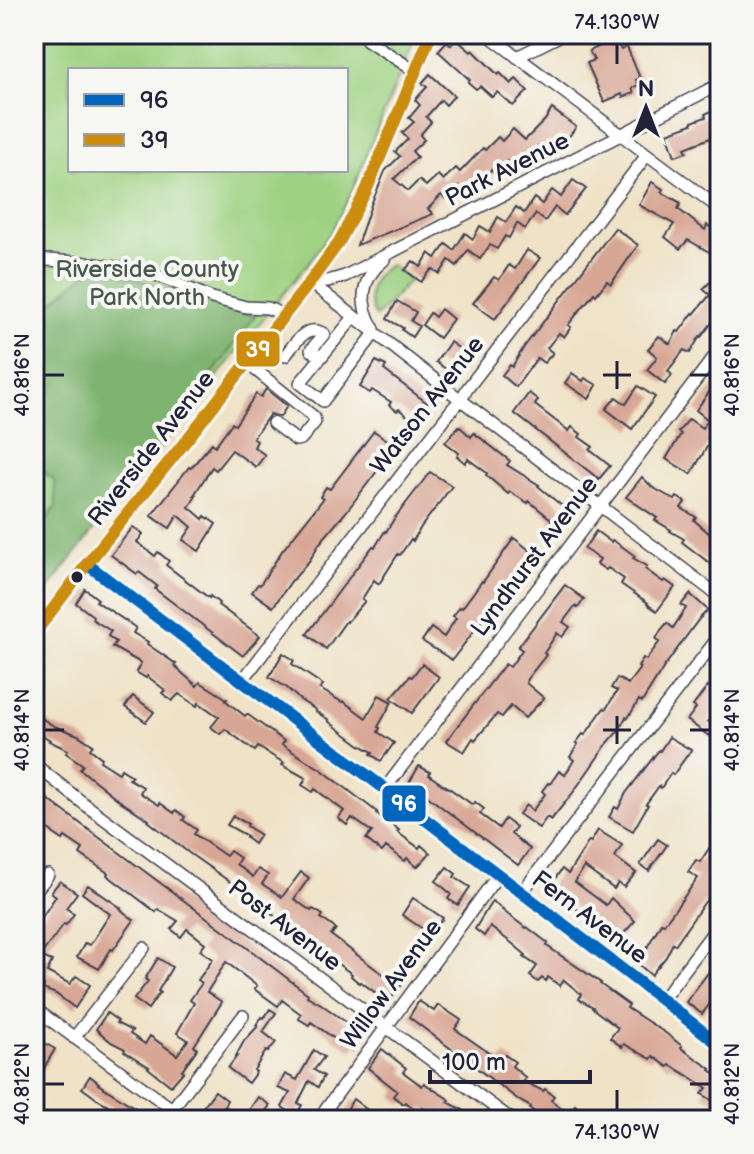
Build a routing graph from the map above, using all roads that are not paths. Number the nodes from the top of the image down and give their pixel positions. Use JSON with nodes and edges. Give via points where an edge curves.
{"nodes":[{"id":1,"x":431,"y":34,"type":"edge"},
{"id":2,"x":487,"y":34,"type":"edge"},
{"id":3,"x":563,"y":34,"type":"edge"},
{"id":4,"x":367,"y":40,"type":"dead end"},
{"id":5,"x":517,"y":57,"type":"junction"},
{"id":6,"x":415,"y":71,"type":"junction"},
{"id":7,"x":720,"y":84,"type":"edge"},
{"id":8,"x":621,"y":135,"type":"junction"},
{"id":9,"x":647,"y":155,"type":"junction"},
{"id":10,"x":720,"y":209,"type":"edge"},
{"id":11,"x":399,"y":249,"type":"junction"},
{"id":12,"x":34,"y":262,"type":"edge"},
{"id":13,"x":310,"y":282,"type":"junction"},
{"id":14,"x":284,"y":315,"type":"junction"},
{"id":15,"x":354,"y":317,"type":"junction"},
{"id":16,"x":377,"y":334,"type":"junction"},
{"id":17,"x":720,"y":349,"type":"edge"},
{"id":18,"x":285,"y":356,"type":"dead end"},
{"id":19,"x":320,"y":357,"type":"junction"},
{"id":20,"x":247,"y":363,"type":"junction"},
{"id":21,"x":461,"y":400,"type":"junction"},
{"id":22,"x":273,"y":423,"type":"dead end"},
{"id":23,"x":601,"y":505,"type":"junction"},
{"id":24,"x":87,"y":564,"type":"junction"},
{"id":25,"x":720,"y":597,"type":"edge"},
{"id":26,"x":34,"y":634,"type":"edge"},
{"id":27,"x":720,"y":635,"type":"edge"},
{"id":28,"x":242,"y":681,"type":"junction"},
{"id":29,"x":34,"y":764,"type":"edge"},
{"id":30,"x":384,"y":790,"type":"junction"},
{"id":31,"x":48,"y":875,"type":"dead end"},
{"id":32,"x":498,"y":875,"type":"junction"},
{"id":33,"x":522,"y":892,"type":"junction"},
{"id":34,"x":34,"y":893,"type":"edge"},
{"id":35,"x":720,"y":923,"type":"edge"},
{"id":36,"x":144,"y":948,"type":"dead end"},
{"id":37,"x":662,"y":1000,"type":"junction"},
{"id":38,"x":34,"y":1008,"type":"edge"},
{"id":39,"x":243,"y":1016,"type":"dead end"},
{"id":40,"x":386,"y":1027,"type":"junction"},
{"id":41,"x":74,"y":1038,"type":"junction"},
{"id":42,"x":720,"y":1045,"type":"edge"},
{"id":43,"x":172,"y":1109,"type":"junction"},
{"id":44,"x":187,"y":1120,"type":"edge"},
{"id":45,"x":318,"y":1120,"type":"edge"},
{"id":46,"x":512,"y":1120,"type":"edge"}],
"edges":[{"from":1,"to":6,"type":"main road","name":"Riverside Avenue"},
{"from":2,"to":5,"type":"street"},
{"from":3,"to":5,"type":"street"},
{"from":4,"to":6,"type":"street"},
{"from":5,"to":8,"type":"street"},
{"from":6,"to":13,"type":"main road","name":"Riverside Avenue","via":[[353,218]]},
{"from":7,"to":8,"type":"street","name":"Park Avenue"},
{"from":8,"to":9,"type":"street"},
{"from":8,"to":11,"type":"street","name":"Park Avenue"},
{"from":9,"to":10,"type":"street"},
{"from":9,"to":21,"type":"street","name":"Watson Avenue"},
{"from":11,"to":13,"type":"street","name":"Park Avenue","via":[[345,276]]},
{"from":11,"to":16,"type":"street","via":[[378,264],[364,289],[364,306]]},
{"from":12,"to":14,"type":"street","via":[[89,263],[151,273],[212,298]]},
{"from":13,"to":14,"type":"main road","name":"Riverside Avenue"},
{"from":13,"to":15,"type":"street"},
{"from":14,"to":20,"type":"main road","name":"Riverside Avenue"},
{"from":15,"to":16,"type":"street"},
{"from":15,"to":19,"type":"street"},
{"from":16,"to":19,"type":"street","via":[[323,401],[300,383]]},
{"from":16,"to":21,"type":"street"},
{"from":17,"to":23,"type":"street","name":"Lyndhurst Avenue"},
{"from":18,"to":19,"type":"street","via":[[299,337],[319,330],[324,334],[311,350]]},
{"from":20,"to":22,"type":"street","via":[[315,422],[296,440]]},
{"from":20,"to":24,"type":"main road","name":"Riverside Avenue"},
{"from":21,"to":23,"type":"street"},
{"from":21,"to":28,"type":"street","name":"Watson Avenue"},
{"from":23,"to":25,"type":"street"},
{"from":23,"to":30,"type":"street","name":"Lyndhurst Avenue"},
{"from":24,"to":26,"type":"main road","name":"Riverside Avenue"},
{"from":24,"to":28,"type":"street","name":"Fern Avenue"},
{"from":27,"to":33,"type":"street"},
{"from":28,"to":30,"type":"street","name":"Fern Avenue"},
{"from":29,"to":40,"type":"street","name":"Post Avenue"},
{"from":30,"to":32,"type":"street","name":"Fern Avenue"},
{"from":31,"to":34,"type":"street"},
{"from":32,"to":33,"type":"street","name":"Fern Avenue"},
{"from":32,"to":40,"type":"street","name":"Willow Avenue"},
{"from":33,"to":37,"type":"street","name":"Fern Avenue"},
{"from":35,"to":37,"type":"street"},
{"from":36,"to":41,"type":"street"},
{"from":37,"to":42,"type":"street","name":"Fern Avenue"},
{"from":38,"to":41,"type":"street"},
{"from":39,"to":43,"type":"street"},
{"from":40,"to":45,"type":"street","name":"Willow Avenue"},
{"from":40,"to":46,"type":"street","name":"Post Avenue"},
{"from":41,"to":43,"type":"street"},
{"from":43,"to":44,"type":"street"}]}
